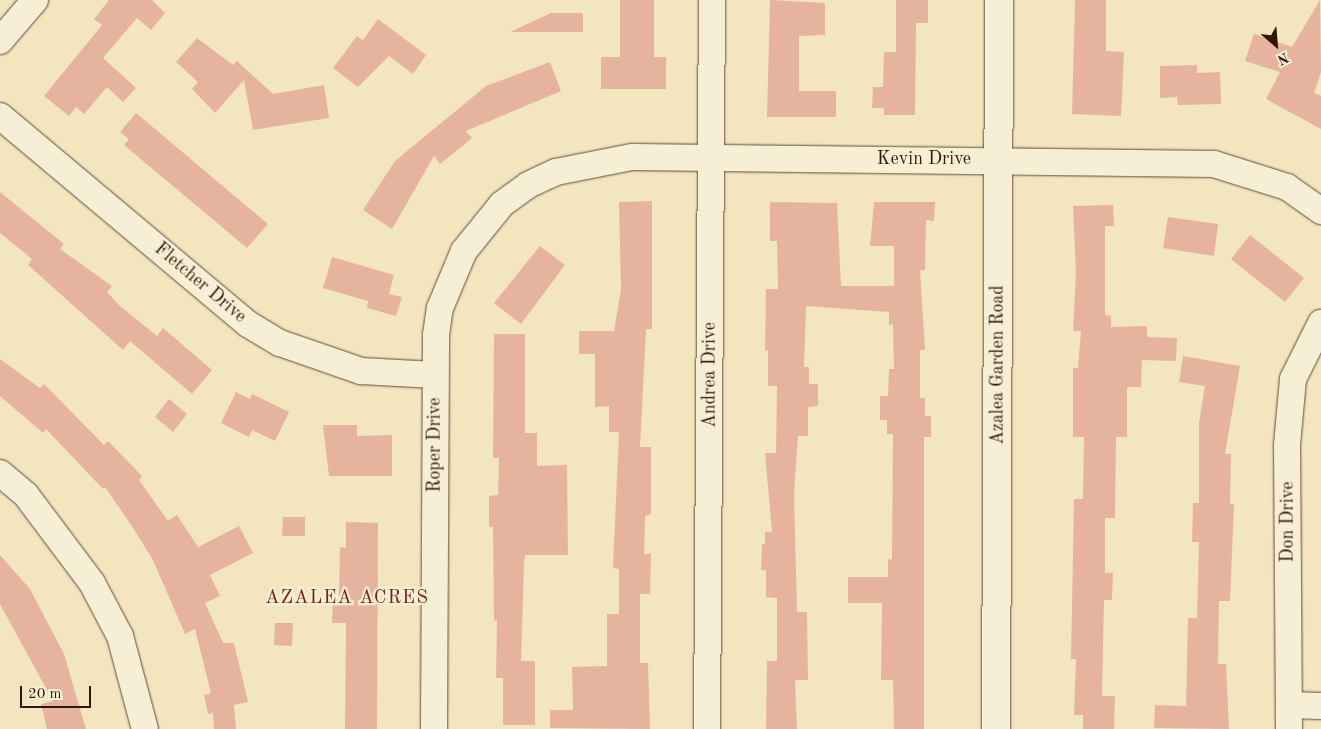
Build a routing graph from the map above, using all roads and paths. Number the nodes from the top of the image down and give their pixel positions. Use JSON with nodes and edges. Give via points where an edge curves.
{"nodes":[{"id":1,"x":35,"y":0,"type":"edge"},
{"id":2,"x":999,"y":0,"type":"edge"},
{"id":3,"x":712,"y":10,"type":"edge"},
{"id":4,"x":0,"y":41,"type":"edge"},
{"id":5,"x":0,"y":116,"type":"edge"},
{"id":6,"x":711,"y":158,"type":"junction"},
{"id":7,"x":1000,"y":159,"type":"junction"},
{"id":8,"x":521,"y":190,"type":"joint"},
{"id":9,"x":1321,"y":211,"type":"edge"},
{"id":10,"x":1321,"y":323,"type":"edge"},
{"id":11,"x":435,"y":375,"type":"junction"},
{"id":12,"x":0,"y":473,"type":"edge"},
{"id":13,"x":1321,"y":706,"type":"edge"},
{"id":14,"x":1289,"y":717,"type":"edge"},
{"id":15,"x":145,"y":729,"type":"edge"},
{"id":16,"x":434,"y":729,"type":"edge"},
{"id":17,"x":707,"y":729,"type":"edge"},
{"id":18,"x":996,"y":729,"type":"edge"}],
"edges":[{"from":1,"to":4,"type":"street"},
{"from":2,"to":7,"type":"main road","name":"Azalea Garden Road"},
{"from":3,"to":6,"type":"street","name":"Andrea Drive"},
{"from":5,"to":11,"type":"street","name":"Fletcher Drive","via":[[248,324],[272,338],[360,371]]},
{"from":6,"to":7,"type":"street","name":"Kevin Drive"},
{"from":6,"to":8,"type":"street","name":"Kevin Drive","via":[[594,162],[556,172]]},
{"from":6,"to":17,"type":"street","name":"Andrea Drive"},
{"from":7,"to":9,"type":"street","name":"Kevin Drive","via":[[1214,164],[1287,187]]},
{"from":7,"to":18,"type":"main road","name":"Azalea Garden Road"},
{"from":8,"to":11,"type":"street","name":"Roper Drive","via":[[484,223],[449,282],[436,335]]},
{"from":10,"to":14,"type":"street","name":"Don Drive","via":[[1292,379],[1287,445]]},
{"from":11,"to":16,"type":"street","name":"Roper Drive"},
{"from":12,"to":15,"type":"street","via":[[26,495],[92,583],[120,636]]},
{"from":13,"to":14,"type":"street"}]}
